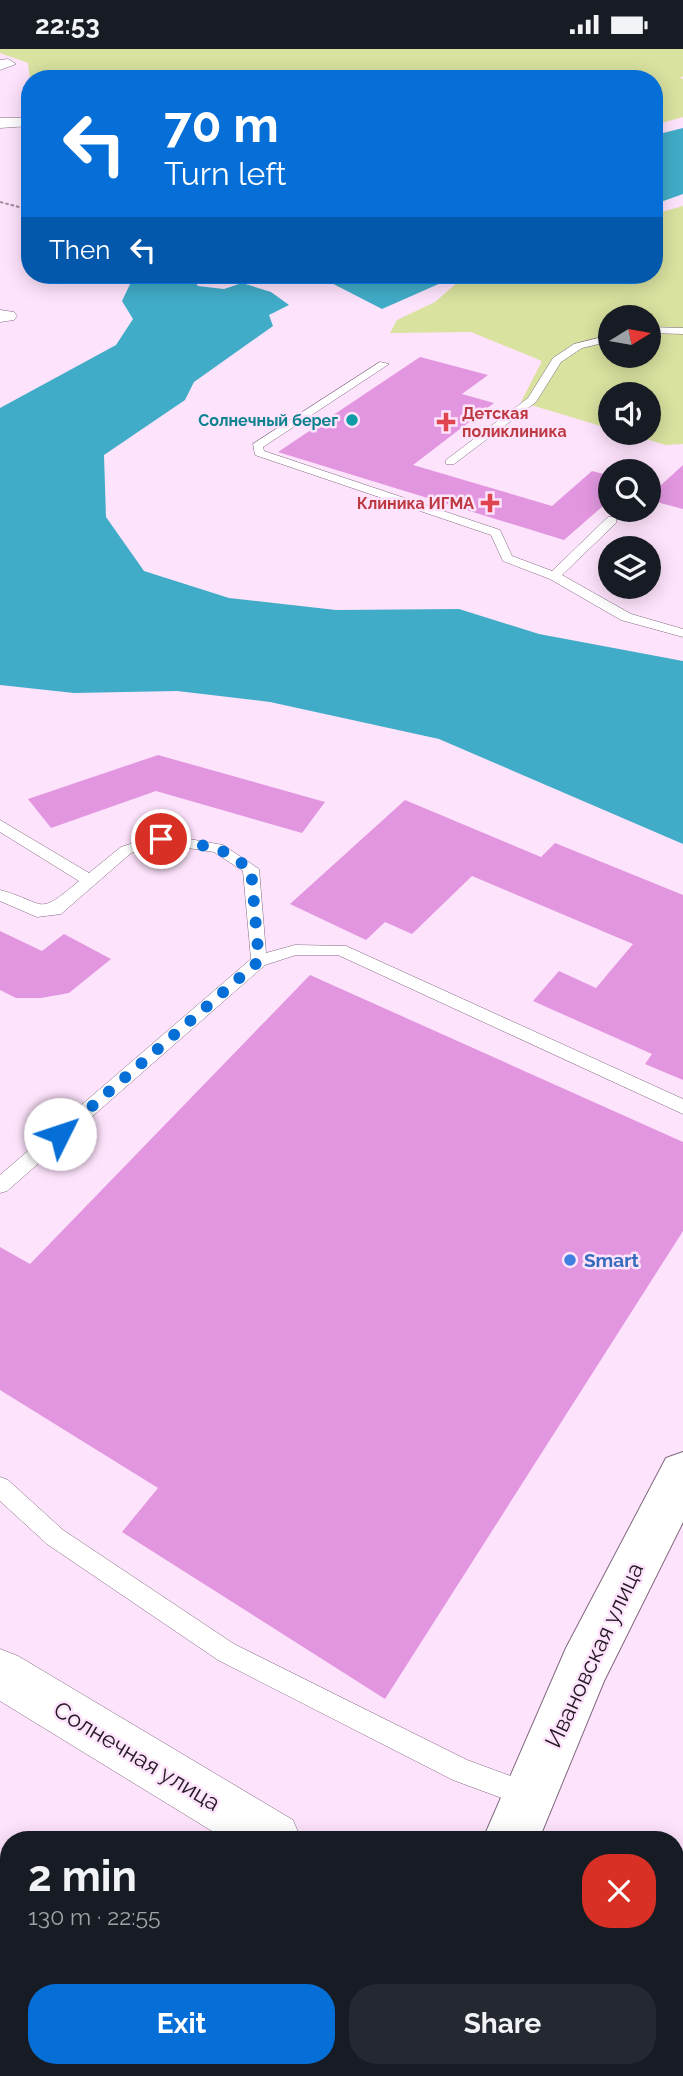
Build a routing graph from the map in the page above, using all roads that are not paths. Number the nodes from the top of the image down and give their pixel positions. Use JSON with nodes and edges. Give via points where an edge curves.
{"nodes":[{"id":1,"x":21,"y":122,"type":"edge"},
{"id":2,"x":0,"y":123,"type":"edge"},
{"id":3,"x":662,"y":330,"type":"edge"},
{"id":4,"x":683,"y":331,"type":"edge"},
{"id":5,"x":598,"y":341,"type":"edge"},
{"id":6,"x":384,"y":364,"type":"dead end"},
{"id":7,"x":450,"y":462,"type":"dead end"},
{"id":8,"x":610,"y":522,"type":"edge"},
{"id":9,"x":554,"y":576,"type":"junction"},
{"id":10,"x":683,"y":633,"type":"edge"},
{"id":11,"x":0,"y":825,"type":"edge"},
{"id":12,"x":90,"y":881,"type":"junction"},
{"id":13,"x":0,"y":895,"type":"edge"},
{"id":14,"x":259,"y":961,"type":"junction"},
{"id":15,"x":683,"y":1107,"type":"edge"},
{"id":16,"x":0,"y":1186,"type":"edge"},
{"id":17,"x":683,"y":1473,"type":"edge"},
{"id":18,"x":0,"y":1487,"type":"edge"},
{"id":19,"x":0,"y":1673,"type":"edge"},
{"id":20,"x":520,"y":1817,"type":"edge"},
{"id":21,"x":261,"y":1831,"type":"edge"}],
"edges":[{"from":1,"to":2,"type":"street"},
{"from":3,"to":4,"type":"lane"},
{"from":5,"to":7,"type":"lane","via":[[578,346],[557,360],[531,400]]},
{"from":6,"to":9,"type":"lane","via":[[257,446],[259,453],[496,533],[507,558]]},
{"from":8,"to":9,"type":"lane"},
{"from":9,"to":10,"type":"lane","via":[[626,617]]},
{"from":11,"to":12,"type":"lane"},
{"from":12,"to":13,"type":"lane","via":[[55,910],[37,912]]},
{"from":12,"to":14,"type":"lane","via":[[126,850],[161,839],[218,848],[251,869]]},
{"from":14,"to":15,"type":"lane","via":[[295,950],[340,950]]},
{"from":14,"to":16,"type":"lane"},
{"from":17,"to":20,"type":"main road","name":"Ивановская улица","via":[[584,1666]]},
{"from":18,"to":20,"type":"lane","via":[[55,1537],[226,1652],[462,1772]]},
{"from":19,"to":21,"type":"street","name":"Солнечная улица"}]}
